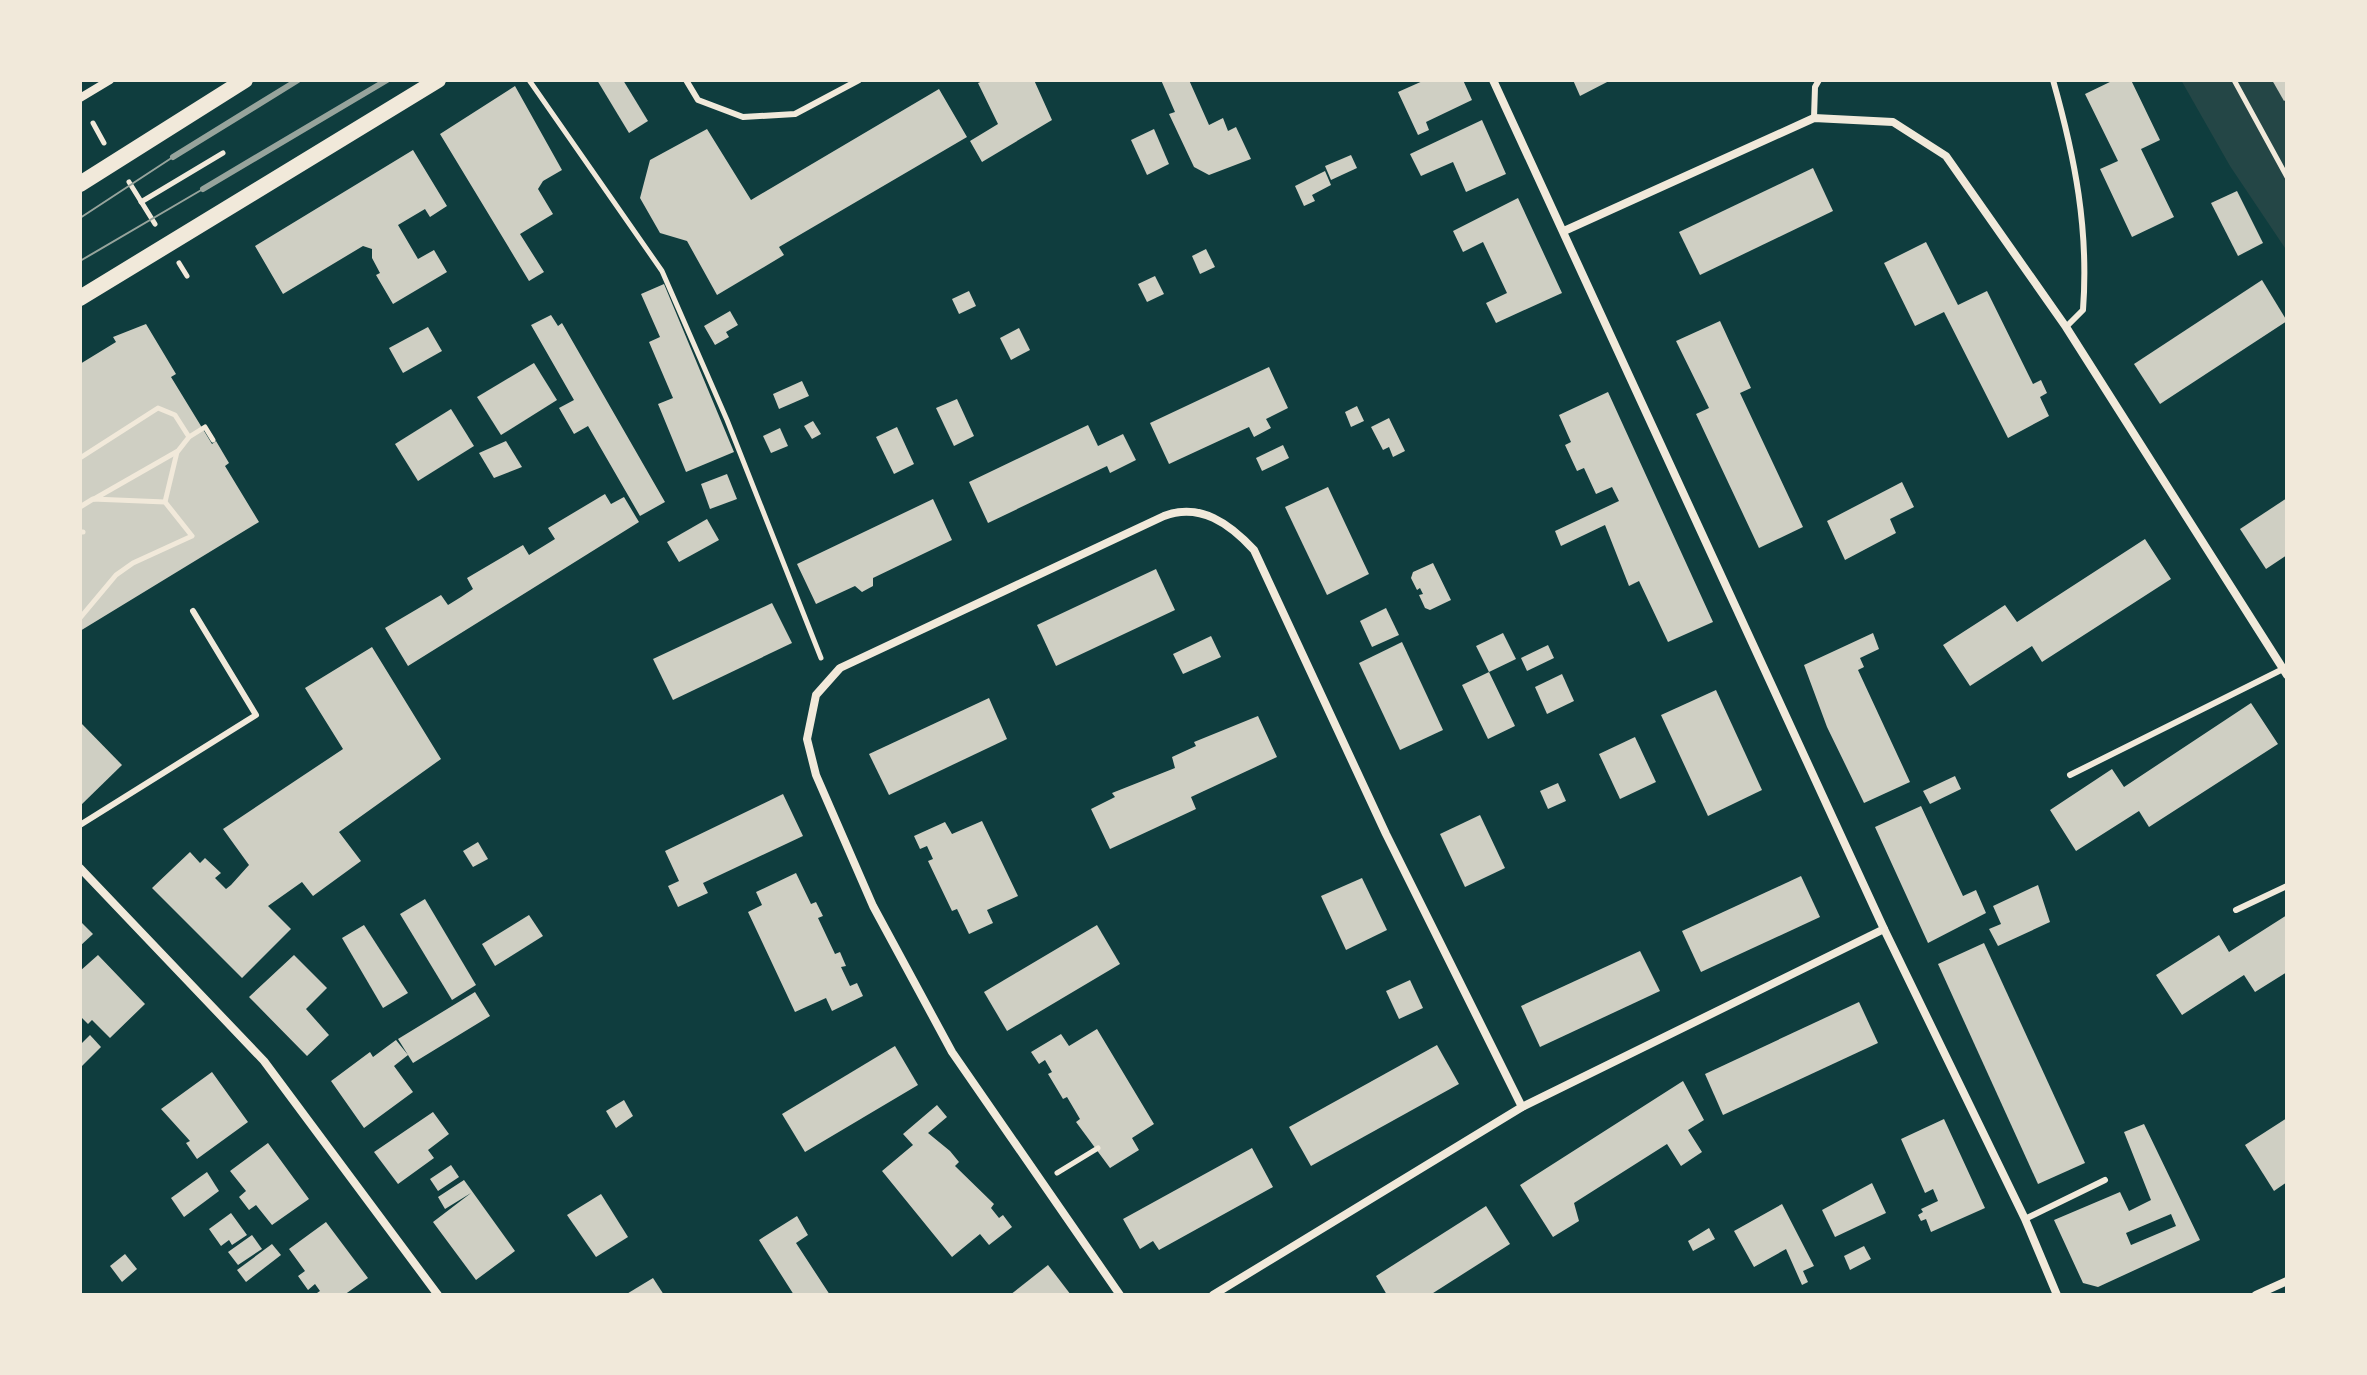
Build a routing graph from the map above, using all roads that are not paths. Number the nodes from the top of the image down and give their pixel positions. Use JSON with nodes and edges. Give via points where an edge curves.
{"nodes":[{"id":1,"x":110,"y":80,"type":"edge"},
{"id":2,"x":245,"y":80,"type":"edge"},
{"id":3,"x":438,"y":80,"type":"edge"},
{"id":4,"x":686,"y":80,"type":"edge"},
{"id":5,"x":859,"y":80,"type":"edge"},
{"id":6,"x":1493,"y":80,"type":"edge"},
{"id":7,"x":1819,"y":80,"type":"edge"},
{"id":8,"x":2053,"y":80,"type":"edge"},
{"id":9,"x":80,"y":98,"type":"edge"},
{"id":10,"x":1814,"y":118,"type":"junction"},
{"id":11,"x":80,"y":184,"type":"edge"},
{"id":12,"x":1564,"y":231,"type":"junction"},
{"id":13,"x":80,"y":298,"type":"edge"},
{"id":14,"x":2066,"y":327,"type":"junction"},
{"id":15,"x":193,"y":611,"type":"dead end"},
{"id":16,"x":2285,"y":672,"type":"edge"},
{"id":17,"x":2070,"y":775,"type":"dead end"},
{"id":18,"x":80,"y":825,"type":"edge"},
{"id":19,"x":80,"y":868,"type":"edge"},
{"id":20,"x":2287,"y":886,"type":"edge"},
{"id":21,"x":2236,"y":910,"type":"dead end"},
{"id":22,"x":1884,"y":929,"type":"junction"},
{"id":23,"x":1522,"y":1107,"type":"junction"},
{"id":24,"x":2105,"y":1180,"type":"dead end"},
{"id":25,"x":2025,"y":1219,"type":"junction"},
{"id":26,"x":2287,"y":1281,"type":"edge"},
{"id":27,"x":438,"y":1295,"type":"edge"},
{"id":28,"x":1120,"y":1295,"type":"edge"},
{"id":29,"x":1213,"y":1295,"type":"edge"},
{"id":30,"x":2057,"y":1295,"type":"edge"},
{"id":31,"x":2256,"y":1295,"type":"edge"}],
"edges":[{"from":1,"to":9,"type":"street"},
{"from":2,"to":11,"type":"main road"},
{"from":3,"to":13,"type":"main road"},
{"from":4,"to":5,"type":"lane","via":[[698,100],[743,117],[795,114]]},
{"from":6,"to":12,"type":"street"},
{"from":7,"to":10,"type":"lane"},
{"from":8,"to":14,"type":"lane","via":[[2074,153],[2087,256],[2083,310]]},
{"from":10,"to":12,"type":"street"},
{"from":10,"to":14,"type":"street","via":[[1893,122],[1946,156]]},
{"from":12,"to":22,"type":"street"},
{"from":14,"to":16,"type":"street"},
{"from":15,"to":18,"type":"lane","via":[[256,715]]},
{"from":16,"to":17,"type":"lane"},
{"from":19,"to":27,"type":"street","via":[[264,1061]]},
{"from":20,"to":21,"type":"lane"},
{"from":22,"to":23,"type":"street"},
{"from":22,"to":25,"type":"street"},
{"from":23,"to":28,"type":"street","via":[[1386,834],[1254,550],[1231,524],[1207,515],[1172,513],[1150,523],[840,668],[816,695],[807,739],[816,775],[873,906],[952,1052]]},
{"from":23,"to":29,"type":"street"},
{"from":24,"to":25,"type":"lane"},
{"from":25,"to":30,"type":"street"},
{"from":26,"to":31,"type":"street"}]}
